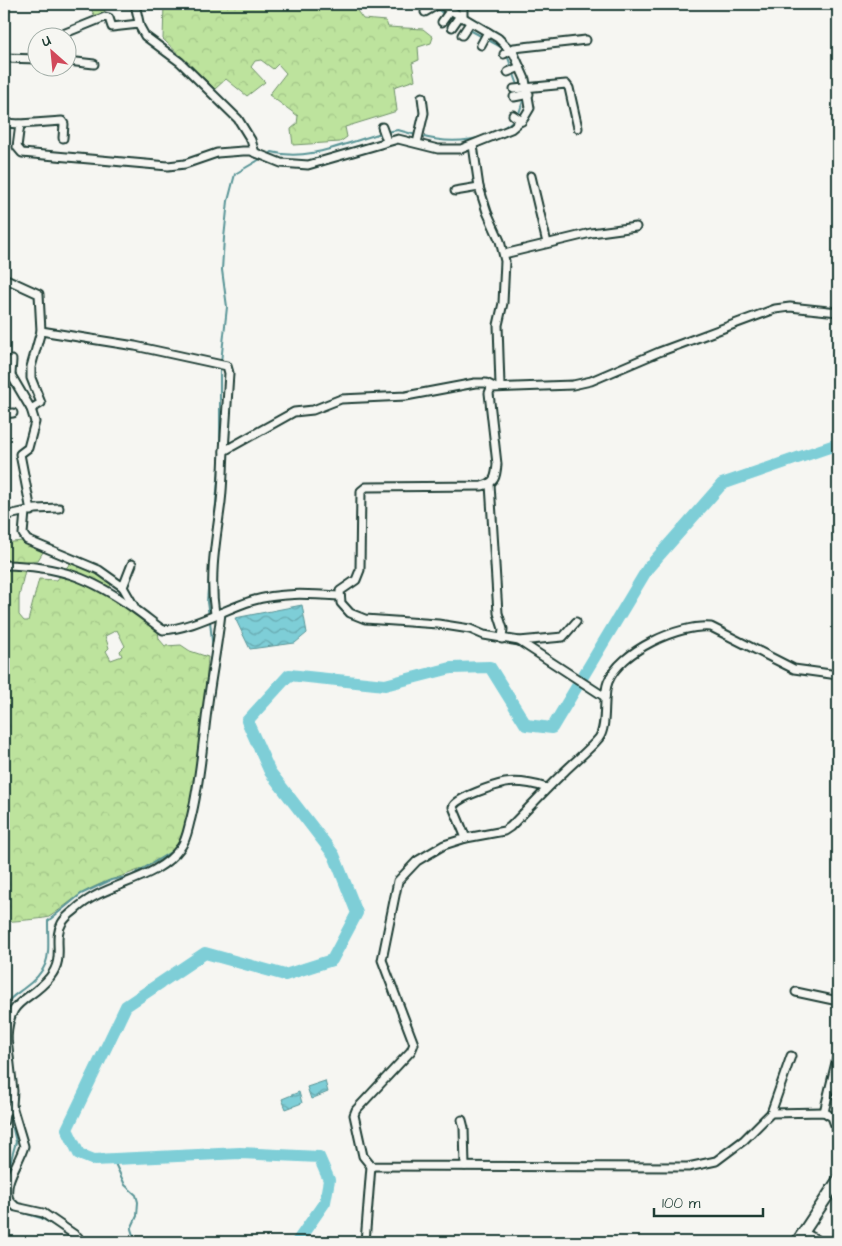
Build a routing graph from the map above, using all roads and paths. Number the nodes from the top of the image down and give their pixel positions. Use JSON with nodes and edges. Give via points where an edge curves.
{"nodes":[{"id":1,"x":6,"y":4,"type":"edge"},
{"id":2,"x":135,"y":4,"type":"edge"},
{"id":3,"x":463,"y":4,"type":"edge"},
{"id":4,"x":438,"y":5,"type":"edge"},
{"id":5,"x":4,"y":12,"type":"edge"},
{"id":6,"x":427,"y":12,"type":"dead end"},
{"id":7,"x":457,"y":22,"type":"junction"},
{"id":8,"x":140,"y":24,"type":"junction"},
{"id":9,"x":78,"y":28,"type":"edge"},
{"id":10,"x":586,"y":40,"type":"dead end"},
{"id":11,"x":511,"y":49,"type":"junction"},
{"id":12,"x":504,"y":54,"type":"dead end"},
{"id":13,"x":4,"y":58,"type":"edge"},
{"id":14,"x":28,"y":59,"type":"edge"},
{"id":15,"x":78,"y":62,"type":"edge"},
{"id":16,"x":94,"y":64,"type":"dead end"},
{"id":17,"x":520,"y":92,"type":"junction"},
{"id":18,"x":422,"y":97,"type":"dead end"},
{"id":19,"x":4,"y":123,"type":"edge"},
{"id":20,"x":20,"y":124,"type":"junction"},
{"id":21,"x":578,"y":128,"type":"dead end"},
{"id":22,"x":63,"y":138,"type":"dead end"},
{"id":23,"x":418,"y":138,"type":"junction"},
{"id":24,"x":473,"y":145,"type":"junction"},
{"id":25,"x":257,"y":154,"type":"junction"},
{"id":26,"x":530,"y":176,"type":"dead end"},
{"id":27,"x":479,"y":187,"type":"junction"},
{"id":28,"x":455,"y":191,"type":"dead end"},
{"id":29,"x":636,"y":228,"type":"dead end"},
{"id":30,"x":547,"y":243,"type":"junction"},
{"id":31,"x":504,"y":254,"type":"junction"},
{"id":32,"x":4,"y":278,"type":"edge"},
{"id":33,"x":838,"y":312,"type":"edge"},
{"id":34,"x":41,"y":331,"type":"junction"},
{"id":35,"x":12,"y":360,"type":"dead end"},
{"id":36,"x":497,"y":387,"type":"junction"},
{"id":37,"x":31,"y":409,"type":"junction"},
{"id":38,"x":13,"y":413,"type":"dead end"},
{"id":39,"x":4,"y":414,"type":"edge"},
{"id":40,"x":224,"y":451,"type":"junction"},
{"id":41,"x":490,"y":484,"type":"junction"},
{"id":42,"x":59,"y":508,"type":"dead end"},
{"id":43,"x":28,"y":512,"type":"junction"},
{"id":44,"x":4,"y":516,"type":"edge"},
{"id":45,"x":132,"y":564,"type":"dead end"},
{"id":46,"x":4,"y":565,"type":"edge"},
{"id":47,"x":123,"y":587,"type":"junction"},
{"id":48,"x":339,"y":596,"type":"junction"},
{"id":49,"x":135,"y":609,"type":"junction"},
{"id":50,"x":216,"y":614,"type":"junction"},
{"id":51,"x":576,"y":622,"type":"dead end"},
{"id":52,"x":502,"y":639,"type":"junction"},
{"id":53,"x":519,"y":642,"type":"junction"},
{"id":54,"x":838,"y":675,"type":"edge"},
{"id":55,"x":605,"y":697,"type":"junction"},
{"id":56,"x":547,"y":788,"type":"junction"},
{"id":57,"x":466,"y":838,"type":"junction"},
{"id":58,"x":796,"y":992,"type":"dead end"},
{"id":59,"x":838,"y":1001,"type":"edge"},
{"id":60,"x":5,"y":1038,"type":"edge"},
{"id":61,"x":838,"y":1054,"type":"edge"},
{"id":62,"x":791,"y":1056,"type":"dead end"},
{"id":63,"x":10,"y":1108,"type":"junction"},
{"id":64,"x":824,"y":1112,"type":"junction"},
{"id":65,"x":771,"y":1113,"type":"junction"},
{"id":66,"x":462,"y":1120,"type":"dead end"},
{"id":67,"x":4,"y":1121,"type":"edge"},
{"id":68,"x":838,"y":1133,"type":"edge"},
{"id":69,"x":370,"y":1166,"type":"junction"},
{"id":70,"x":465,"y":1166,"type":"junction"},
{"id":71,"x":838,"y":1180,"type":"edge"},
{"id":72,"x":7,"y":1201,"type":"edge"},
{"id":73,"x":803,"y":1232,"type":"junction"},
{"id":74,"x":78,"y":1237,"type":"dead end"},
{"id":75,"x":838,"y":1241,"type":"edge"},
{"id":76,"x":365,"y":1242,"type":"edge"},
{"id":77,"x":796,"y":1242,"type":"edge"}],
"edges":[{"from":1,"to":5,"type":"street"},
{"from":2,"to":8,"type":"street"},
{"from":3,"to":7,"type":"street"},
{"from":4,"to":6,"type":"street"},
{"from":4,"to":7,"type":"street","via":[[445,17]]},
{"from":7,"to":11,"type":"street","via":[[484,39]]},
{"from":8,"to":9,"type":"street","via":[[112,27],[109,18],[105,17]]},
{"from":8,"to":25,"type":"street","via":[[145,36],[180,62],[238,119]]},
{"from":10,"to":11,"type":"street"},
{"from":11,"to":12,"type":"street"},
{"from":11,"to":17,"type":"street"},
{"from":13,"to":14,"type":"street"},
{"from":15,"to":16,"type":"street"},
{"from":17,"to":21,"type":"street","via":[[568,85]]},
{"from":17,"to":24,"type":"street","via":[[530,108]]},
{"from":18,"to":23,"type":"street","via":[[424,113]]},
{"from":19,"to":20,"type":"street"},
{"from":20,"to":22,"type":"street","via":[[62,121]]},
{"from":20,"to":25,"type":"street","via":[[17,147],[22,153],[168,166],[185,164],[216,153]]},
{"from":23,"to":24,"type":"street","via":[[448,151]]},
{"from":23,"to":25,"type":"street","via":[[405,139],[384,134],[343,156],[308,165],[270,160]]},
{"from":24,"to":27,"type":"street"},
{"from":26,"to":30,"type":"street"},
{"from":27,"to":28,"type":"street"},
{"from":27,"to":31,"type":"street"},
{"from":29,"to":30,"type":"street","via":[[591,233]]},
{"from":30,"to":31,"type":"street"},
{"from":31,"to":36,"type":"street"},
{"from":32,"to":34,"type":"street","via":[[39,294]]},
{"from":33,"to":36,"type":"street","via":[[790,307],[775,309],[591,381],[573,385]]},
{"from":34,"to":37,"type":"street","via":[[31,367],[31,378],[41,403]]},
{"from":34,"to":40,"type":"street","via":[[135,346],[227,366]]},
{"from":35,"to":37,"type":"street","via":[[11,375]]},
{"from":36,"to":40,"type":"street","via":[[475,383],[406,396],[341,399],[313,410],[294,412]]},
{"from":36,"to":41,"type":"street","via":[[489,393],[496,476]]},
{"from":37,"to":43,"type":"street","via":[[34,424],[28,448],[20,454]]},
{"from":38,"to":39,"type":"street"},
{"from":40,"to":50,"type":"street","via":[[212,565],[211,590]]},
{"from":41,"to":48,"type":"street","via":[[363,489],[360,570],[356,580],[340,591]]},
{"from":41,"to":52,"type":"street"},
{"from":42,"to":43,"type":"street"},
{"from":43,"to":44,"type":"street"},
{"from":43,"to":47,"type":"street","via":[[23,534],[27,540],[99,570]]},
{"from":45,"to":47,"type":"street"},
{"from":46,"to":49,"type":"street","via":[[36,566],[69,573],[92,582]]},
{"from":47,"to":49,"type":"street"},
{"from":48,"to":50,"type":"street","via":[[286,594],[253,600]]},
{"from":48,"to":52,"type":"street","via":[[350,613],[365,619],[470,629]]},
{"from":49,"to":50,"type":"street","via":[[163,630]]},
{"from":50,"to":60,"type":"street","via":[[217,657],[196,796],[183,842],[154,870],[93,895],[62,922],[58,937],[60,958],[52,975],[13,1008]]},
{"from":51,"to":53,"type":"street","via":[[563,637]]},
{"from":52,"to":53,"type":"street"},
{"from":53,"to":55,"type":"street"},
{"from":54,"to":55,"type":"street","via":[[794,669],[705,626],[683,629],[656,640],[622,662],[608,682]]},
{"from":55,"to":56,"type":"street","via":[[601,735]]},
{"from":56,"to":57,"type":"street","via":[[507,829]]},
{"from":56,"to":57,"type":"street","via":[[505,783],[458,799],[453,807]]},
{"from":57,"to":69,"type":"street","via":[[417,861],[398,880],[382,960],[414,1044],[356,1110],[361,1150]]},
{"from":58,"to":59,"type":"street"},
{"from":60,"to":63,"type":"street","via":[[14,1092]]},
{"from":61,"to":64,"type":"street"},
{"from":62,"to":65,"type":"street"},
{"from":63,"to":67,"type":"street"},
{"from":63,"to":72,"type":"street","via":[[24,1146],[10,1181]]},
{"from":64,"to":65,"type":"street"},
{"from":64,"to":68,"type":"street","via":[[832,1117]]},
{"from":65,"to":70,"type":"street","via":[[744,1140],[711,1164],[688,1167]]},
{"from":66,"to":70,"type":"street"},
{"from":69,"to":70,"type":"street"},
{"from":69,"to":76,"type":"street"},
{"from":71,"to":73,"type":"main road"},
{"from":72,"to":74,"type":"street","via":[[16,1207],[43,1213]]},
{"from":73,"to":75,"type":"street","via":[[820,1241]]},
{"from":73,"to":77,"type":"main road"}]}
